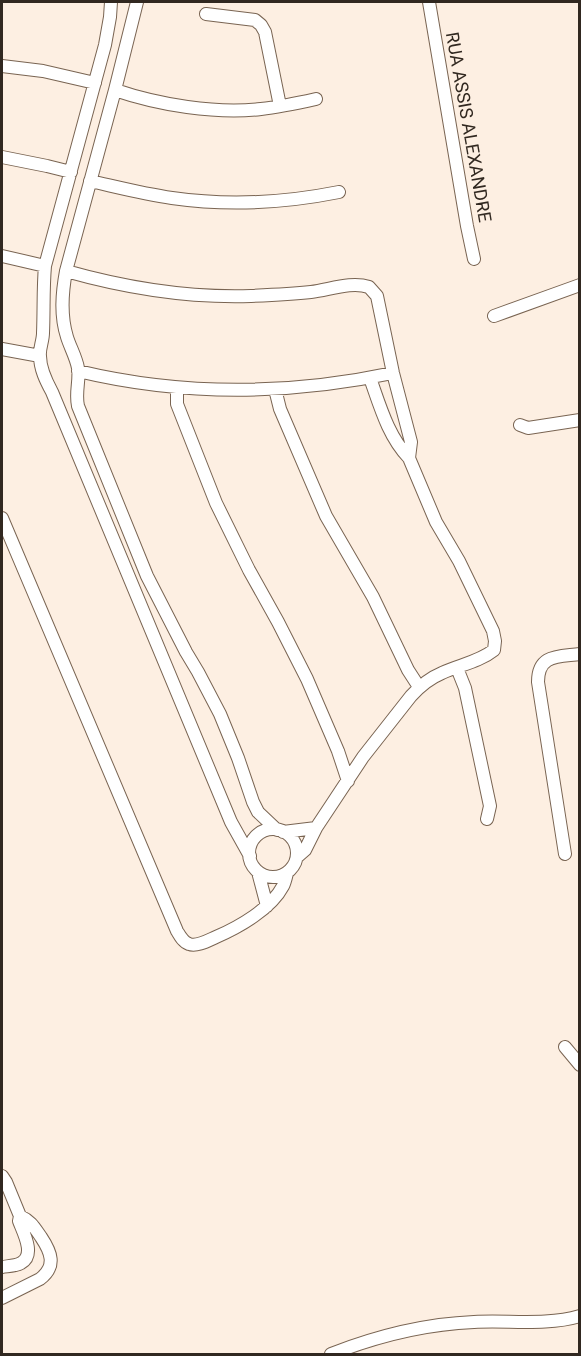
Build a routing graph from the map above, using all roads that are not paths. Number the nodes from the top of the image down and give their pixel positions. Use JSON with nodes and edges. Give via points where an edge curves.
{"nodes":[{"id":1,"x":111,"y":2,"type":"edge"},
{"id":2,"x":137,"y":2,"type":"edge"},
{"id":3,"x":429,"y":2,"type":"edge"},
{"id":4,"x":206,"y":14,"type":"dead end"},
{"id":5,"x":108,"y":29,"type":"junction"},
{"id":6,"x":129,"y":34,"type":"junction"},
{"id":7,"x":2,"y":66,"type":"edge"},
{"id":8,"x":95,"y":83,"type":"junction"},
{"id":9,"x":115,"y":90,"type":"junction"},
{"id":10,"x":316,"y":99,"type":"dead end"},
{"id":11,"x":280,"y":106,"type":"junction"},
{"id":12,"x":2,"y":158,"type":"edge"},
{"id":13,"x":71,"y":172,"type":"junction"},
{"id":14,"x":90,"y":181,"type":"junction"},
{"id":15,"x":339,"y":192,"type":"dead end"},
{"id":16,"x":2,"y":255,"type":"edge"},
{"id":17,"x":474,"y":259,"type":"dead end"},
{"id":18,"x":45,"y":266,"type":"junction"},
{"id":19,"x":66,"y":272,"type":"junction"},
{"id":20,"x":579,"y":285,"type":"edge"},
{"id":21,"x":494,"y":316,"type":"dead end"},
{"id":22,"x":43,"y":336,"type":"junction"},
{"id":23,"x":67,"y":336,"type":"junction"},
{"id":24,"x":2,"y":349,"type":"edge"},
{"id":25,"x":40,"y":356,"type":"junction"},
{"id":26,"x":78,"y":371,"type":"junction"},
{"id":27,"x":393,"y":373,"type":"junction"},
{"id":28,"x":370,"y":378,"type":"junction"},
{"id":29,"x":76,"y":387,"type":"junction"},
{"id":30,"x":177,"y":388,"type":"junction"},
{"id":31,"x":275,"y":389,"type":"junction"},
{"id":32,"x":52,"y":392,"type":"junction"},
{"id":33,"x":579,"y":420,"type":"edge"},
{"id":34,"x":520,"y":425,"type":"dead end"},
{"id":35,"x":409,"y":458,"type":"junction"},
{"id":36,"x":2,"y":518,"type":"edge"},
{"id":37,"x":579,"y":654,"type":"edge"},
{"id":38,"x":457,"y":668,"type":"junction"},
{"id":39,"x":419,"y":687,"type":"junction"},
{"id":40,"x":339,"y":751,"type":"junction"},
{"id":41,"x":363,"y":757,"type":"junction"},
{"id":42,"x":348,"y":781,"type":"junction"},
{"id":43,"x":487,"y":819,"type":"dead end"},
{"id":44,"x":316,"y":828,"type":"junction"},
{"id":45,"x":280,"y":831,"type":"junction"},
{"id":46,"x":565,"y":854,"type":"dead end"},
{"id":47,"x":249,"y":856,"type":"junction"},
{"id":48,"x":297,"y":857,"type":"junction"},
{"id":49,"x":258,"y":872,"type":"junction"},
{"id":50,"x":287,"y":873,"type":"junction"},
{"id":51,"x":267,"y":906,"type":"junction"},
{"id":52,"x":565,"y":1047,"type":"dead end"},
{"id":53,"x":579,"y":1065,"type":"edge"},
{"id":54,"x":2,"y":1176,"type":"edge"},
{"id":55,"x":20,"y":1216,"type":"junction"},
{"id":56,"x":2,"y":1267,"type":"edge"},
{"id":57,"x":2,"y":1298,"type":"edge"},
{"id":58,"x":579,"y":1316,"type":"edge"},
{"id":59,"x":331,"y":1354,"type":"edge"}],
"edges":[{"from":1,"to":5,"type":"street"},
{"from":2,"to":6,"type":"street"},
{"from":3,"to":17,"type":"street","name":"RUA ASSIS ALEXANDRE"},
{"from":4,"to":11,"type":"street","via":[[255,20],[261,25]]},
{"from":5,"to":6,"type":"street"},
{"from":5,"to":8,"type":"street"},
{"from":6,"to":9,"type":"street"},
{"from":7,"to":8,"type":"street"},
{"from":8,"to":13,"type":"street"},
{"from":9,"to":11,"type":"street","via":[[196,108],[239,110]]},
{"from":9,"to":14,"type":"street"},
{"from":10,"to":11,"type":"street"},
{"from":12,"to":13,"type":"street"},
{"from":13,"to":18,"type":"street"},
{"from":14,"to":15,"type":"street","via":[[170,198],[220,203],[297,199]]},
{"from":14,"to":19,"type":"street"},
{"from":16,"to":18,"type":"street"},
{"from":18,"to":22,"type":"street"},
{"from":19,"to":23,"type":"street","via":[[62,310]]},
{"from":19,"to":27,"type":"street","via":[[190,295],[291,294],[357,284],[369,286],[377,296]]},
{"from":20,"to":21,"type":"street"},
{"from":22,"to":23,"type":"street"},
{"from":22,"to":25,"type":"street"},
{"from":23,"to":26,"type":"street"},
{"from":24,"to":25,"type":"street"},
{"from":25,"to":32,"type":"street","via":[[42,372]]},
{"from":26,"to":29,"type":"street"},
{"from":26,"to":30,"type":"street"},
{"from":27,"to":28,"type":"street"},
{"from":27,"to":35,"type":"street","via":[[411,442]]},
{"from":28,"to":31,"type":"street"},
{"from":28,"to":35,"type":"street","via":[[390,432]]},
{"from":29,"to":32,"type":"street","via":[[62,394]]},
{"from":29,"to":45,"type":"street","via":[[78,406],[147,576],[220,714],[258,812]]},
{"from":30,"to":31,"type":"street"},
{"from":30,"to":40,"type":"street","via":[[177,404],[216,503],[294,652]]},
{"from":31,"to":39,"type":"street","via":[[326,516]]},
{"from":32,"to":47,"type":"street","via":[[231,822]]},
{"from":33,"to":34,"type":"street","via":[[528,428]]},
{"from":35,"to":38,"type":"street","via":[[436,522],[493,631],[494,650]]},
{"from":36,"to":51,"type":"street","via":[[182,939],[195,945],[204,942]]},
{"from":37,"to":46,"type":"street","via":[[551,658],[542,663],[538,672]]},
{"from":38,"to":39,"type":"street"},
{"from":38,"to":43,"type":"street","via":[[465,687],[490,806]]},
{"from":39,"to":41,"type":"street"},
{"from":40,"to":41,"type":"street"},
{"from":40,"to":42,"type":"street"},
{"from":41,"to":42,"type":"street"},
{"from":42,"to":44,"type":"street"},
{"from":44,"to":45,"type":"street"},
{"from":44,"to":48,"type":"street"},
{"from":45,"to":47,"type":"street","via":[[265,831],[255,838]]},
{"from":45,"to":48,"type":"street","via":[[292,840]]},
{"from":47,"to":49,"type":"street"},
{"from":48,"to":50,"type":"street"},
{"from":49,"to":50,"type":"street","via":[[269,877]]},
{"from":49,"to":51,"type":"street"},
{"from":50,"to":51,"type":"street","via":[[283,886]]},
{"from":52,"to":53,"type":"street"},
{"from":54,"to":55,"type":"street"},
{"from":55,"to":56,"type":"street","via":[[28,1255],[21,1263]]},
{"from":55,"to":57,"type":"street","via":[[29,1220],[47,1246],[50,1266],[40,1279]]},
{"from":58,"to":59,"type":"street","via":[[422,1328]]}]}
